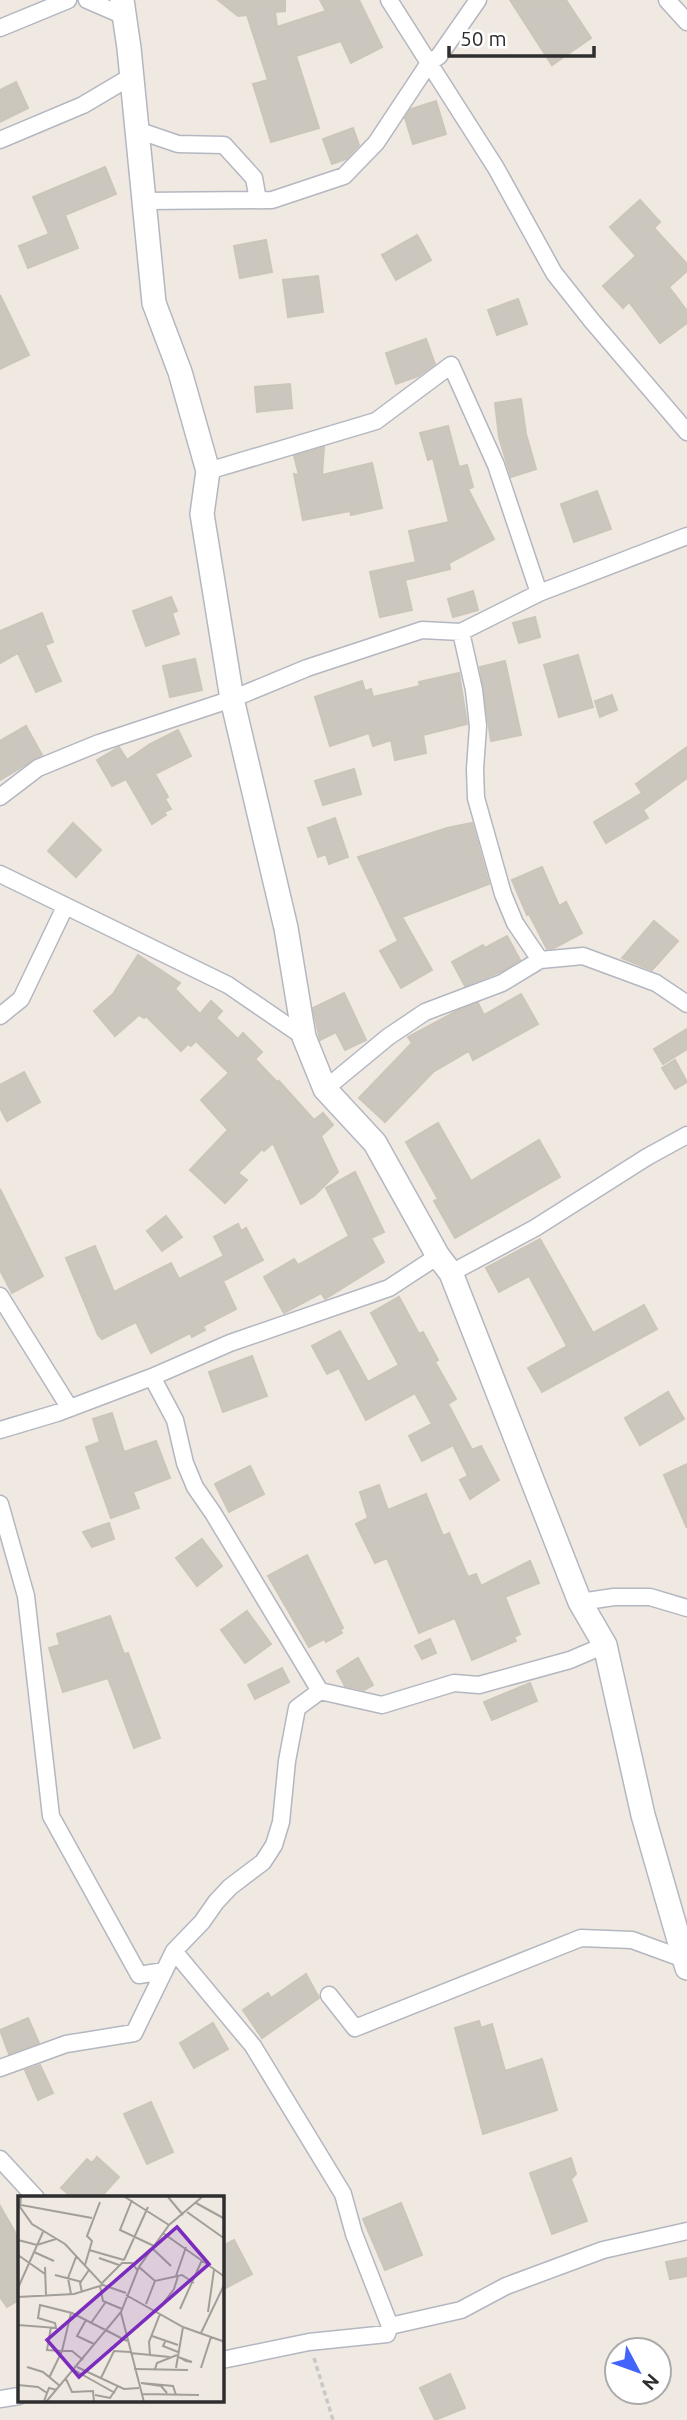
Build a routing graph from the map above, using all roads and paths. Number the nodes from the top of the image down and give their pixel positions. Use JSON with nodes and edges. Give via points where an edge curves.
{"nodes":[{"id":1,"x":68,"y":0,"type":"edge"},
{"id":2,"x":87,"y":0,"type":"edge"},
{"id":3,"x":389,"y":0,"type":"edge"},
{"id":4,"x":478,"y":0,"type":"edge"},
{"id":5,"x":667,"y":0,"type":"edge"},
{"id":6,"x":123,"y":8,"type":"edge"},
{"id":7,"x":687,"y":22,"type":"edge"},
{"id":8,"x":0,"y":28,"type":"edge"},
{"id":9,"x":429,"y":63,"type":"junction"},
{"id":10,"x":132,"y":76,"type":"junction"},
{"id":11,"x":137,"y":130,"type":"junction"},
{"id":12,"x":0,"y":140,"type":"edge"},
{"id":13,"x":258,"y":200,"type":"junction"},
{"id":14,"x":143,"y":201,"type":"junction"},
{"id":15,"x":687,"y":432,"type":"edge"},
{"id":16,"x":208,"y":471,"type":"junction"},
{"id":17,"x":687,"y":536,"type":"edge"},
{"id":18,"x":539,"y":593,"type":"junction"},
{"id":19,"x":461,"y":632,"type":"junction"},
{"id":20,"x":232,"y":699,"type":"junction"},
{"id":21,"x":0,"y":797,"type":"edge"},
{"id":22,"x":0,"y":874,"type":"edge"},
{"id":23,"x":65,"y":907,"type":"junction"},
{"id":24,"x":540,"y":960,"type":"junction"},
{"id":25,"x":687,"y":1004,"type":"edge"},
{"id":26,"x":0,"y":1016,"type":"edge"},
{"id":27,"x":304,"y":1037,"type":"junction"},
{"id":28,"x":325,"y":1089,"type":"junction"},
{"id":29,"x":687,"y":1136,"type":"edge"},
{"id":30,"x":444,"y":1264,"type":"junction"},
{"id":31,"x":0,"y":1296,"type":"edge"},
{"id":32,"x":152,"y":1377,"type":"junction"},
{"id":33,"x":69,"y":1407,"type":"junction"},
{"id":34,"x":0,"y":1430,"type":"edge"},
{"id":35,"x":0,"y":1504,"type":"edge"},
{"id":36,"x":580,"y":1602,"type":"junction"},
{"id":37,"x":687,"y":1608,"type":"edge"},
{"id":38,"x":605,"y":1645,"type":"junction"},
{"id":39,"x":320,"y":1691,"type":"junction"},
{"id":40,"x":174,"y":1951,"type":"junction"},
{"id":41,"x":686,"y":1963,"type":"edge"},
{"id":42,"x":164,"y":1971,"type":"junction"},
{"id":43,"x":329,"y":1995,"type":"dead end"},
{"id":44,"x":0,"y":2068,"type":"edge"},
{"id":45,"x":0,"y":2159,"type":"edge"},
{"id":46,"x":34,"y":2196,"type":"edge"},
{"id":47,"x":687,"y":2231,"type":"edge"},
{"id":48,"x":390,"y":2326,"type":"junction"},
{"id":49,"x":309,"y":2342,"type":"junction"},
{"id":50,"x":224,"y":2360,"type":"edge"},
{"id":51,"x":18,"y":2396,"type":"edge"},
{"id":52,"x":0,"y":2399,"type":"edge"},
{"id":53,"x":332,"y":2420,"type":"edge"}],
"edges":[{"from":1,"to":8,"type":"street"},
{"from":2,"to":6,"type":"street"},
{"from":3,"to":9,"type":"street"},
{"from":4,"to":9,"type":"street","via":[[439,56]]},
{"from":5,"to":7,"type":"street"},
{"from":6,"to":10,"type":"street"},
{"from":9,"to":13,"type":"street","via":[[376,143],[344,176],[272,200]]},
{"from":9,"to":15,"type":"street","via":[[496,168],[554,273]]},
{"from":10,"to":11,"type":"street"},
{"from":10,"to":12,"type":"street","via":[[83,105]]},
{"from":11,"to":13,"type":"street","via":[[178,144],[224,145],[254,178]]},
{"from":11,"to":14,"type":"street"},
{"from":13,"to":14,"type":"street"},
{"from":14,"to":16,"type":"street","via":[[154,303],[180,372]]},
{"from":16,"to":18,"type":"street","via":[[376,421],[452,365],[496,465]]},
{"from":16,"to":20,"type":"street","via":[[202,514]]},
{"from":17,"to":18,"type":"street"},
{"from":18,"to":19,"type":"street"},
{"from":19,"to":20,"type":"street","via":[[422,630],[307,668]]},
{"from":19,"to":24,"type":"street","via":[[478,726],[476,798],[503,894],[515,923]]},
{"from":20,"to":21,"type":"street","via":[[38,768]]},
{"from":20,"to":27,"type":"street","via":[[286,928]]},
{"from":22,"to":23,"type":"street"},
{"from":23,"to":26,"type":"street","via":[[21,999]]},
{"from":23,"to":27,"type":"street","via":[[228,985]]},
{"from":24,"to":25,"type":"street","via":[[583,956],[656,983]]},
{"from":24,"to":28,"type":"street","via":[[502,983],[425,1012]]},
{"from":27,"to":28,"type":"street"},
{"from":28,"to":30,"type":"street","via":[[375,1143]]},
{"from":29,"to":30,"type":"street","via":[[535,1228]]},
{"from":30,"to":32,"type":"street","via":[[230,1343]]},
{"from":30,"to":36,"type":"street"},
{"from":31,"to":33,"type":"street"},
{"from":32,"to":33,"type":"street"},
{"from":32,"to":39,"type":"street","via":[[175,1420],[195,1487]]},
{"from":33,"to":34,"type":"street"},
{"from":35,"to":42,"type":"street","via":[[26,1596],[51,1816],[139,1975]]},
{"from":36,"to":37,"type":"street","via":[[650,1597]]},
{"from":36,"to":38,"type":"street"},
{"from":38,"to":39,"type":"street","via":[[491,1682],[454,1683],[382,1705]]},
{"from":38,"to":41,"type":"street","via":[[643,1815]]},
{"from":39,"to":40,"type":"street","via":[[297,1708],[274,1845],[264,1862],[230,1887]]},
{"from":40,"to":42,"type":"street"},
{"from":40,"to":48,"type":"street","via":[[253,2046],[342,2194]]},
{"from":41,"to":43,"type":"street","via":[[632,1940],[581,1938],[355,2028]]},
{"from":42,"to":44,"type":"street","via":[[134,2033],[66,2044]]},
{"from":45,"to":46,"type":"street"},
{"from":47,"to":48,"type":"street","via":[[603,2250],[506,2286],[461,2310]]},
{"from":48,"to":49,"type":"street","via":[[387,2334]]},
{"from":49,"to":50,"type":"street"},
{"from":49,"to":53,"type":"path"},
{"from":51,"to":52,"type":"street"}]}
